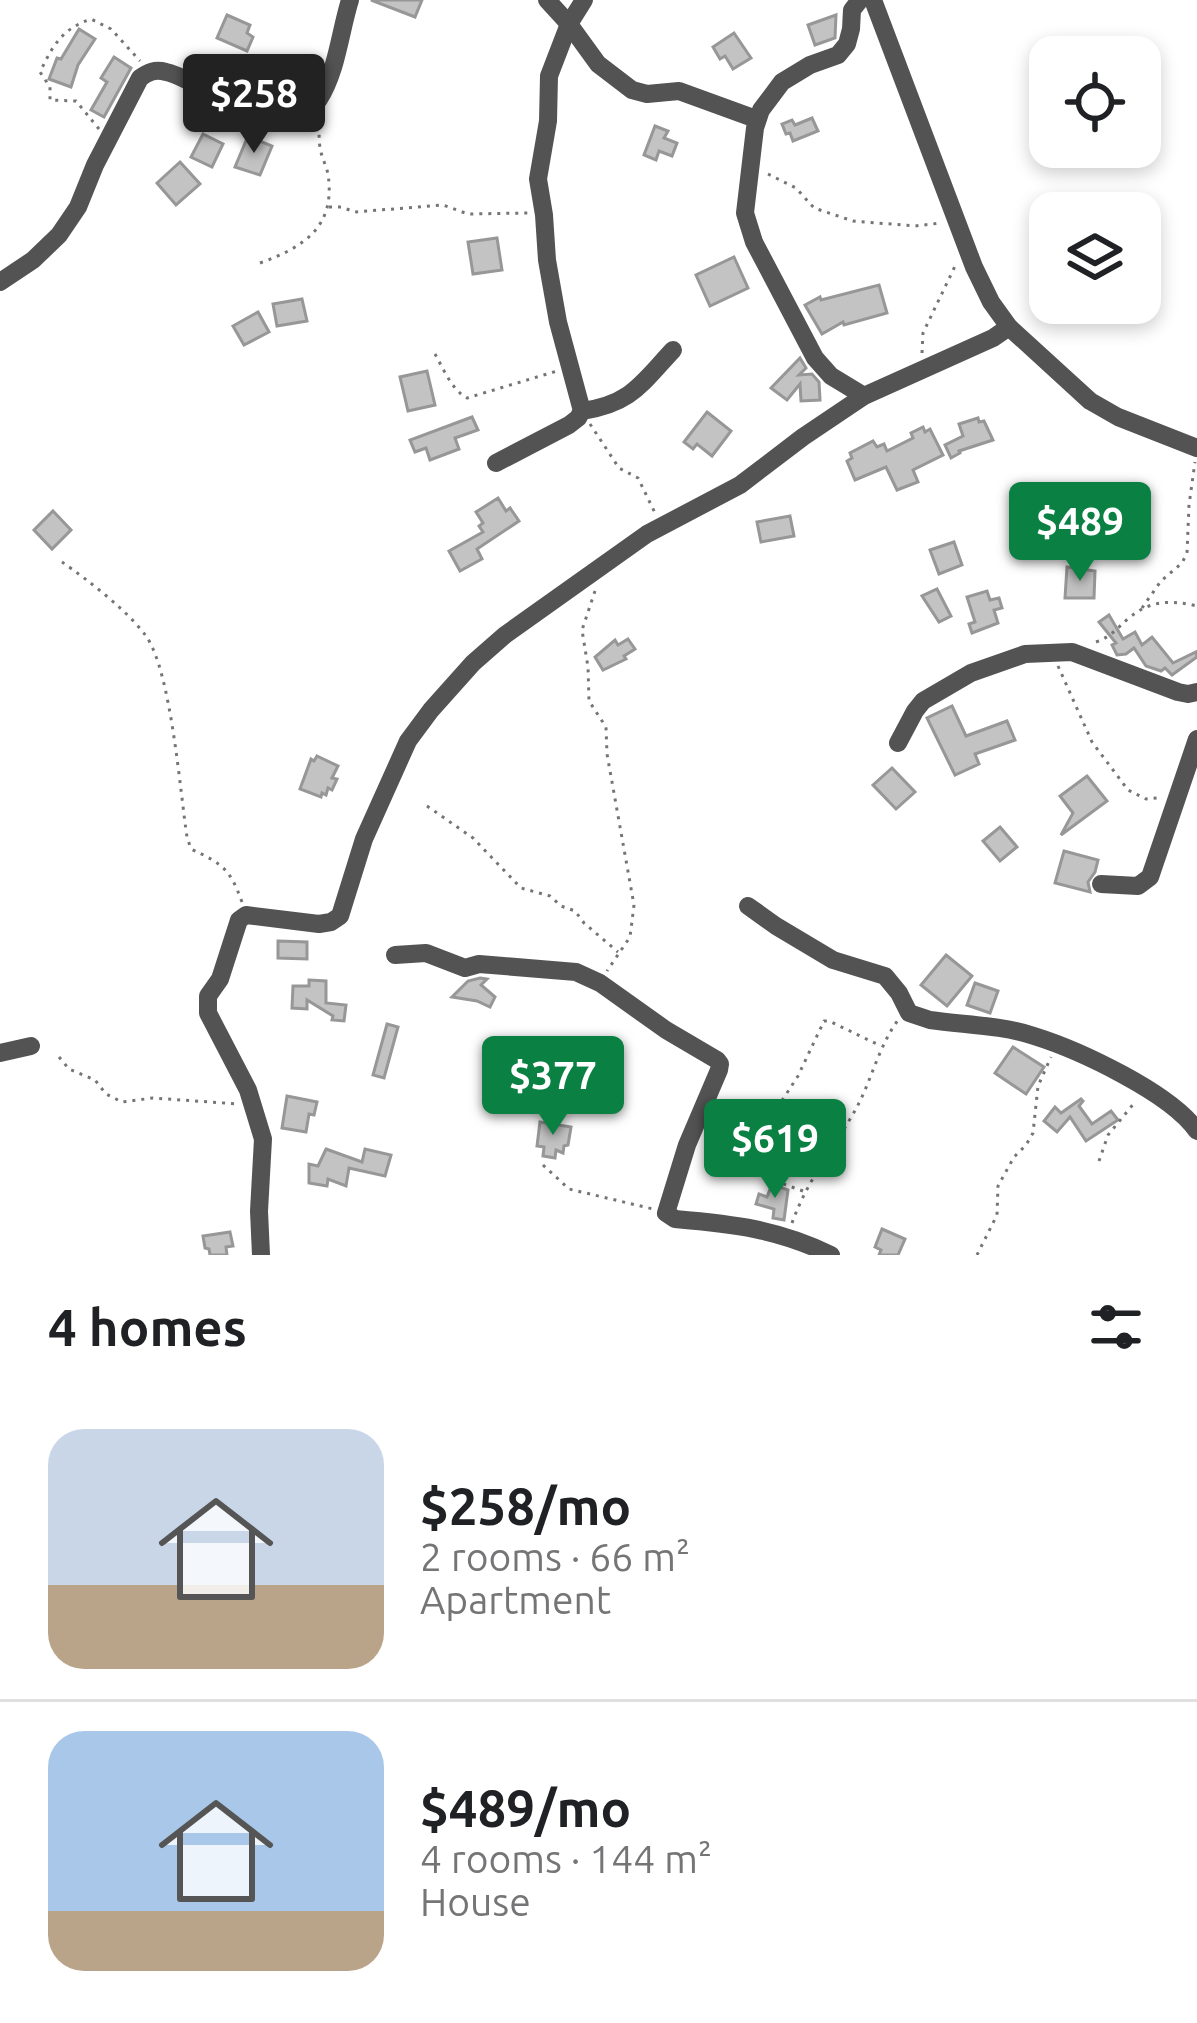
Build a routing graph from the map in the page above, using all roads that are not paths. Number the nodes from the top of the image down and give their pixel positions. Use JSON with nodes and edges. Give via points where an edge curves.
{"nodes":[{"id":1,"x":350,"y":0,"type":"edge"},
{"id":2,"x":547,"y":0,"type":"edge"},
{"id":3,"x":584,"y":0,"type":"edge"},
{"id":4,"x":860,"y":0,"type":"edge"},
{"id":5,"x":873,"y":0,"type":"edge"},
{"id":6,"x":569,"y":24,"type":"junction"},
{"id":7,"x":756,"y":119,"type":"junction"},
{"id":8,"x":0,"y":282,"type":"edge"},
{"id":9,"x":1009,"y":327,"type":"junction"},
{"id":10,"x":673,"y":350,"type":"dead end"},
{"id":11,"x":864,"y":395,"type":"junction"},
{"id":12,"x":582,"y":411,"type":"junction"},
{"id":13,"x":1197,"y":448,"type":"edge"},
{"id":14,"x":496,"y":463,"type":"dead end"},
{"id":15,"x":1197,"y":692,"type":"edge"},
{"id":16,"x":1197,"y":739,"type":"edge"},
{"id":17,"x":898,"y":743,"type":"dead end"},
{"id":18,"x":1192,"y":767,"type":"edge"},
{"id":19,"x":1100,"y":884,"type":"dead end"},
{"id":20,"x":748,"y":905,"type":"dead end"},
{"id":21,"x":395,"y":956,"type":"dead end"},
{"id":22,"x":31,"y":1046,"type":"dead end"},
{"id":23,"x":0,"y":1053,"type":"edge"},
{"id":24,"x":1197,"y":1131,"type":"edge"},
{"id":25,"x":261,"y":1255,"type":"edge"},
{"id":26,"x":831,"y":1255,"type":"edge"}],
"edges":[{"from":1,"to":8,"type":"street","via":[[320,98],[307,112],[263,118],[169,72],[140,78],[59,236]]},
{"from":2,"to":6,"type":"street"},
{"from":3,"to":6,"type":"street"},
{"from":4,"to":7,"type":"street","via":[[838,55],[782,82]]},
{"from":5,"to":9,"type":"street","via":[[965,244]]},
{"from":6,"to":7,"type":"street","via":[[598,64],[632,90],[679,92]]},
{"from":6,"to":12,"type":"street","via":[[549,76],[538,179],[558,322]]},
{"from":7,"to":11,"type":"street","via":[[745,213],[754,242],[815,358]]},
{"from":9,"to":11,"type":"street"},
{"from":9,"to":13,"type":"street","via":[[1090,401]]},
{"from":10,"to":12,"type":"street","via":[[626,400]]},
{"from":11,"to":25,"type":"street","via":[[740,485],[646,534],[473,663],[408,741],[340,916],[320,924],[239,920],[208,1013],[263,1139]]},
{"from":12,"to":14,"type":"street"},
{"from":15,"to":17,"type":"street","via":[[1062,652],[1009,658],[923,701]]},
{"from":16,"to":18,"type":"street"},
{"from":18,"to":19,"type":"street","via":[[1144,883]]},
{"from":20,"to":24,"type":"street","via":[[833,960],[885,976],[909,1013],[1057,1045],[1146,1088]]},
{"from":21,"to":26,"type":"street","via":[[426,953],[468,968],[570,970],[720,1064],[666,1213],[740,1224]]},
{"from":22,"to":23,"type":"street"}]}
